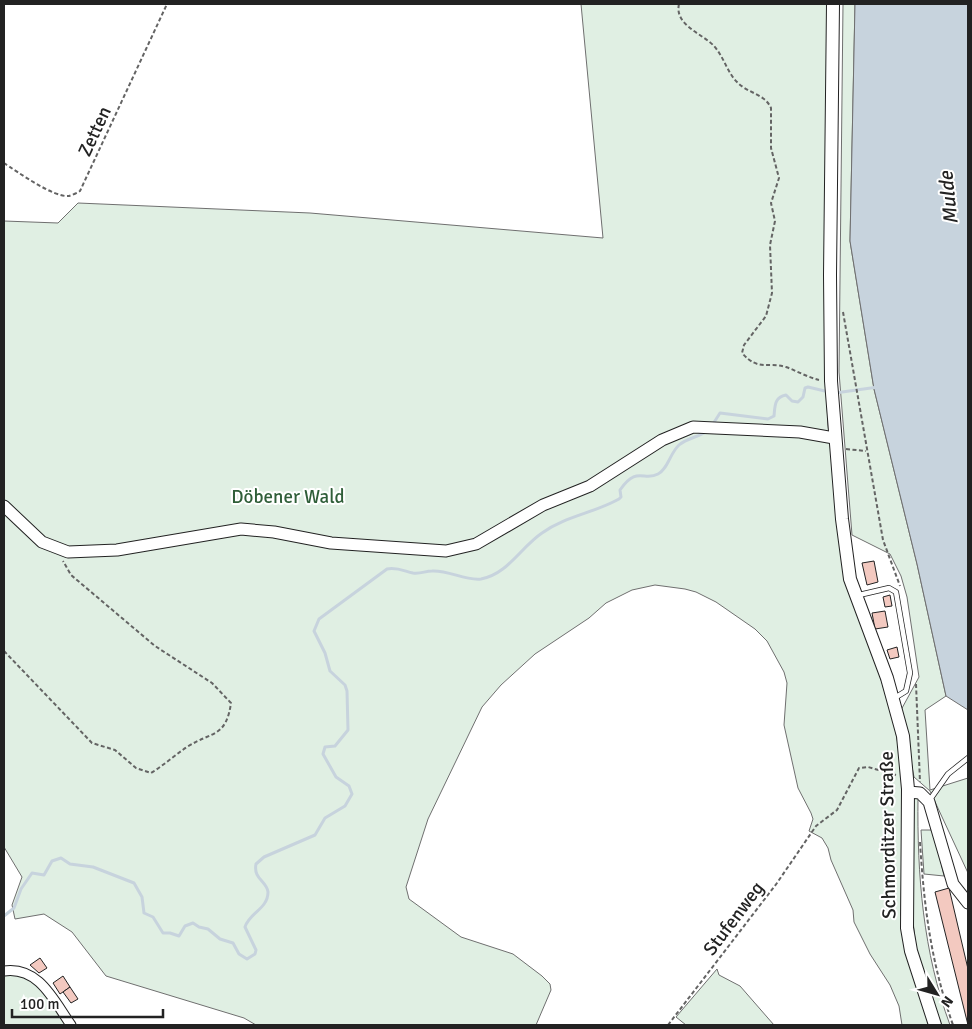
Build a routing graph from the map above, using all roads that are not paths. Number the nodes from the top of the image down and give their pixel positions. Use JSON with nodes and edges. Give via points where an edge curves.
{"nodes":[{"id":1,"x":833,"y":4,"type":"edge"},
{"id":2,"x":835,"y":444,"type":"junction"},
{"id":3,"x":4,"y":506,"type":"edge"},
{"id":4,"x":855,"y":597,"type":"junction"},
{"id":5,"x":893,"y":700,"type":"junction"},
{"id":6,"x":968,"y":758,"type":"edge"},
{"id":7,"x":908,"y":786,"type":"junction"},
{"id":8,"x":929,"y":802,"type":"junction"},
{"id":9,"x":968,"y":903,"type":"edge"},
{"id":10,"x":4,"y":971,"type":"edge"},
{"id":11,"x":71,"y":1025,"type":"edge"},
{"id":12,"x":935,"y":1025,"type":"edge"}],
"edges":[{"from":1,"to":2,"type":"main road","name":"Schmorditzer Straße","via":[[826,381],[832,401]]},
{"from":2,"to":3,"type":"street","via":[[800,432],[693,427],[679,432],[590,486],[543,506],[476,544],[461,549],[434,551],[344,544],[241,529],[94,553],[64,551],[42,542]]},
{"from":2,"to":4,"type":"main road","name":"Schmorditzer Straße","via":[[847,564]]},
{"from":4,"to":5,"type":"main road","name":"Schmorditzer Straße"},
{"from":4,"to":5,"type":"lane","via":[[889,588],[896,592],[910,673],[906,691]]},
{"from":5,"to":7,"type":"main road","name":"Schmorditzer Straße","via":[[903,736]]},
{"from":6,"to":8,"type":"lane","via":[[948,774]]},
{"from":7,"to":8,"type":"street"},
{"from":7,"to":12,"type":"main road","name":"Schmorditzer Straße","via":[[907,928],[911,952]]},
{"from":8,"to":9,"type":"street","via":[[953,884]]},
{"from":10,"to":11,"type":"street","via":[[26,972],[36,979]]}]}
